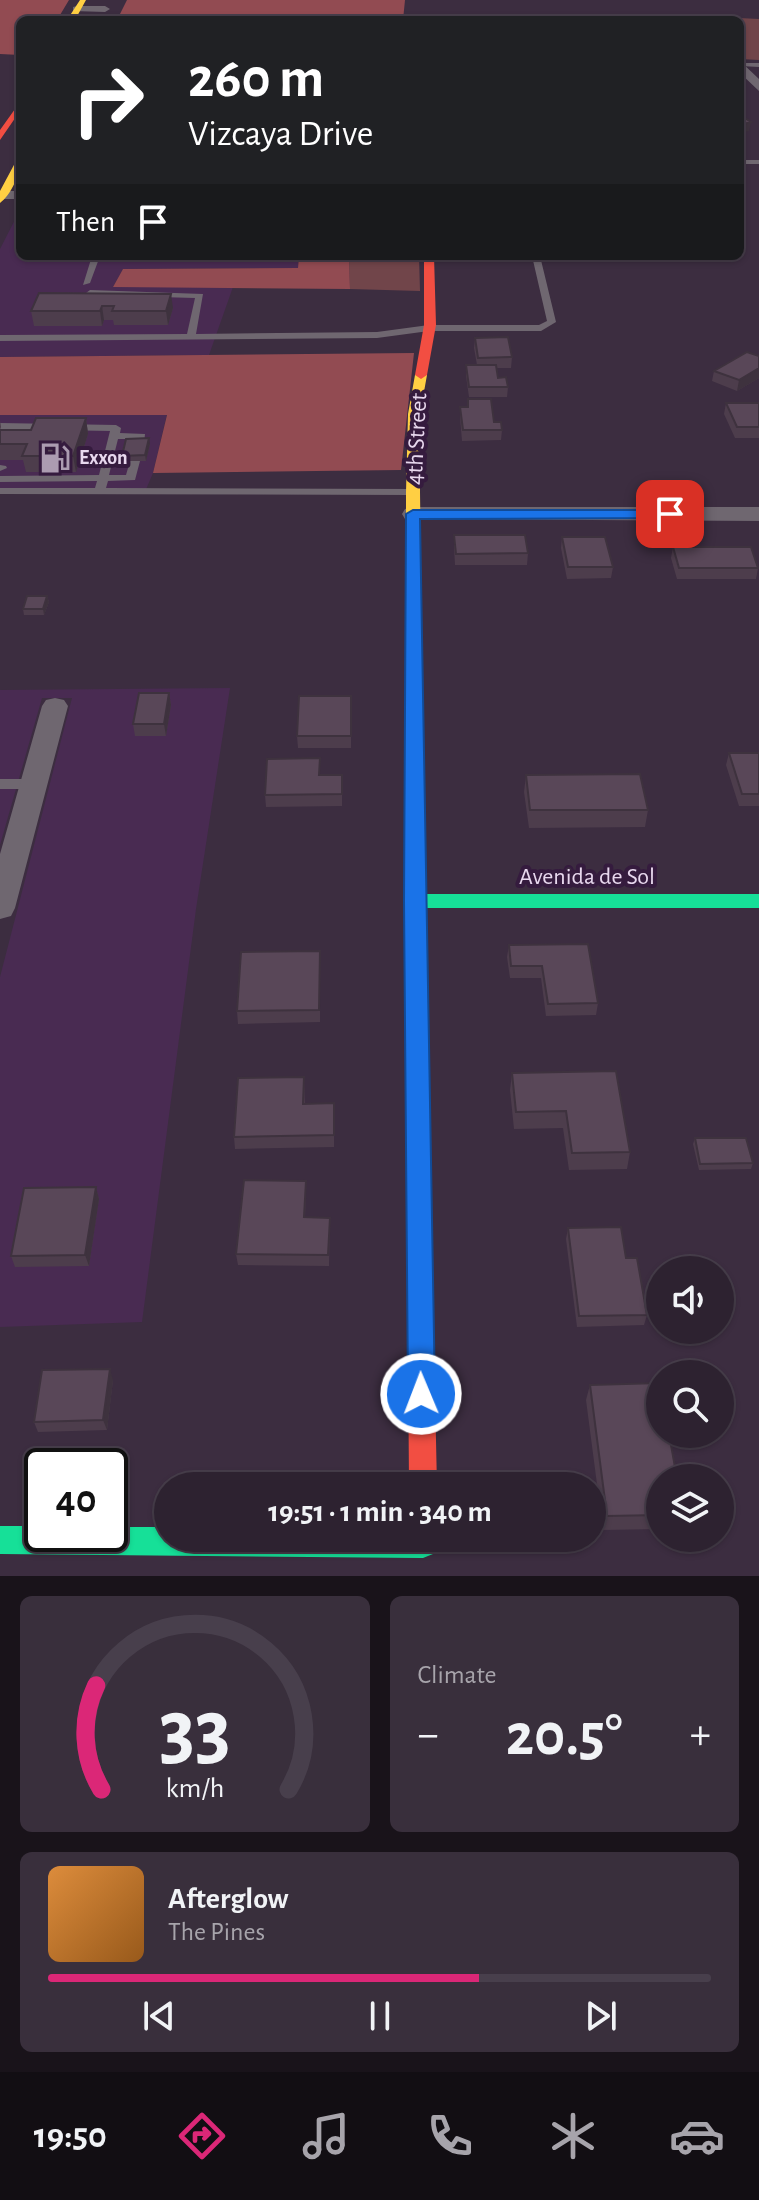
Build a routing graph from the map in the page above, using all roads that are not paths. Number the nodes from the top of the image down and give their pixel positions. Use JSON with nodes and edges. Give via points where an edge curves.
{"nodes":[{"id":1,"x":77,"y":10,"type":"edge"},
{"id":2,"x":104,"y":10,"type":"edge"},
{"id":3,"x":744,"y":69,"type":"edge"},
{"id":4,"x":759,"y":87,"type":"edge"},
{"id":5,"x":16,"y":111,"type":"edge"},
{"id":6,"x":0,"y":137,"type":"edge"},
{"id":7,"x":16,"y":172,"type":"edge"},
{"id":8,"x":6,"y":196,"type":"edge"},
{"id":9,"x":95,"y":260,"type":"edge"},
{"id":10,"x":429,"y":260,"type":"edge"},
{"id":11,"x":537,"y":260,"type":"edge"},
{"id":12,"x":86,"y":283,"type":"dead end"},
{"id":13,"x":90,"y":293,"type":"edge"},
{"id":14,"x":429,"y":328,"type":"junction"},
{"id":15,"x":191,"y":337,"type":"junction"},
{"id":16,"x":0,"y":338,"type":"edge"},
{"id":17,"x":0,"y":426,"type":"edge"},
{"id":18,"x":17,"y":428,"type":"junction"},
{"id":19,"x":114,"y":436,"type":"junction"},
{"id":20,"x":0,"y":439,"type":"edge"},
{"id":21,"x":139,"y":444,"type":"edge"},
{"id":22,"x":135,"y":461,"type":"edge"},
{"id":23,"x":1,"y":470,"type":"edge"},
{"id":24,"x":102,"y":485,"type":"junction"},
{"id":25,"x":0,"y":491,"type":"edge"},
{"id":26,"x":413,"y":503,"type":"junction"},
{"id":27,"x":759,"y":514,"type":"edge"},
{"id":28,"x":55,"y":706,"type":"dead end"},
{"id":29,"x":0,"y":784,"type":"edge"},
{"id":30,"x":34,"y":784,"type":"junction"},
{"id":31,"x":414,"y":901,"type":"junction"},
{"id":32,"x":759,"y":901,"type":"edge"},
{"id":33,"x":0,"y":908,"type":"edge"},
{"id":34,"x":423,"y":1472,"type":"edge"},
{"id":35,"x":0,"y":1540,"type":"edge"},
{"id":36,"x":424,"y":1553,"type":"edge"}],
"edges":[{"from":1,"to":2,"type":"street"},
{"from":3,"to":4,"type":"street"},
{"from":5,"to":6,"type":"main road"},
{"from":7,"to":8,"type":"main road"},
{"from":9,"to":12,"type":"lane"},
{"from":10,"to":14,"type":"main road","name":"4th Street"},
{"from":11,"to":14,"type":"lane","via":[[552,322],[548,325]]},
{"from":13,"to":15,"type":"lane","via":[[200,296]]},
{"from":14,"to":15,"type":"lane","via":[[377,335]]},
{"from":14,"to":26,"type":"main road","name":"4th Street","via":[[414,414]]},
{"from":15,"to":16,"type":"lane"},
{"from":17,"to":18,"type":"lane"},
{"from":18,"to":19,"type":"lane","via":[[116,428]]},
{"from":18,"to":20,"type":"lane","via":[[13,439]]},
{"from":19,"to":21,"type":"lane","via":[[141,436]]},
{"from":19,"to":24,"type":"lane"},
{"from":22,"to":24,"type":"lane","via":[[131,478]]},
{"from":23,"to":24,"type":"lane"},
{"from":24,"to":25,"type":"lane"},
{"from":24,"to":26,"type":"lane"},
{"from":26,"to":27,"type":"street"},
{"from":26,"to":31,"type":"main road","name":"4th Street"},
{"from":28,"to":30,"type":"street"},
{"from":29,"to":30,"type":"lane"},
{"from":30,"to":33,"type":"street"},
{"from":31,"to":32,"type":"main road","name":"Avenida de Sol"},
{"from":31,"to":34,"type":"main road","name":"4th Street"},
{"from":35,"to":36,"type":"main road"}]}
